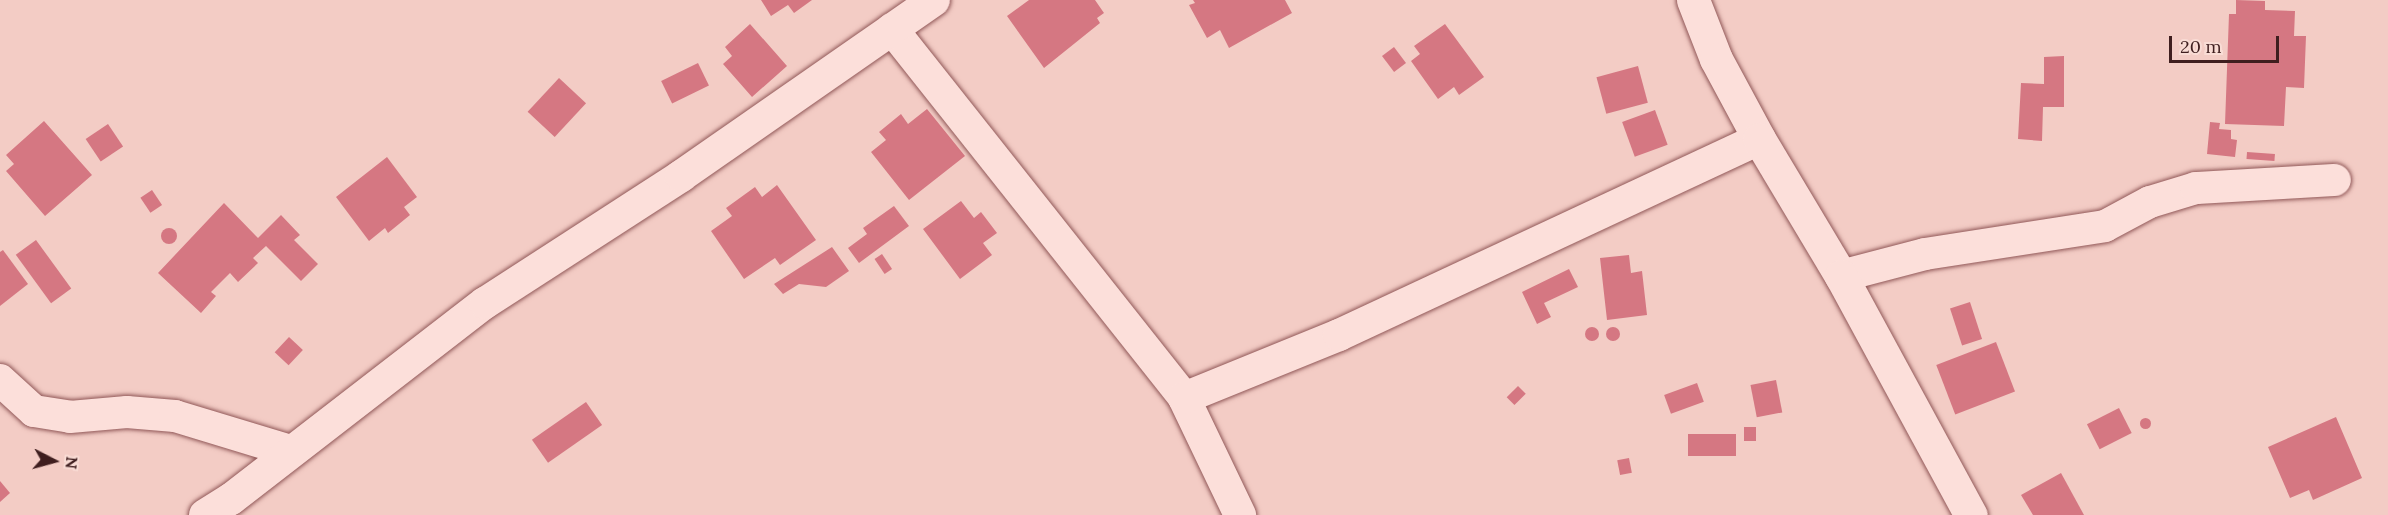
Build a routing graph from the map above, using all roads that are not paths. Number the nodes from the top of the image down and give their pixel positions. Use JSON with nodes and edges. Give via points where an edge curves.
{"nodes":[{"id":1,"x":934,"y":0,"type":"edge"},
{"id":2,"x":1693,"y":0,"type":"edge"},
{"id":3,"x":892,"y":29,"type":"junction"},
{"id":4,"x":1759,"y":140,"type":"junction"},
{"id":5,"x":2335,"y":180,"type":"dead end"},
{"id":6,"x":1841,"y":276,"type":"junction"},
{"id":7,"x":0,"y":380,"type":"edge"},
{"id":8,"x":1184,"y":398,"type":"junction"},
{"id":9,"x":290,"y":451,"type":"junction"},
{"id":10,"x":205,"y":515,"type":"edge"},
{"id":11,"x":1240,"y":515,"type":"edge"},
{"id":12,"x":1971,"y":515,"type":"edge"}],
"edges":[{"from":1,"to":3,"type":"street"},
{"from":2,"to":4,"type":"street","via":[[1716,59]]},
{"from":3,"to":8,"type":"street"},
{"from":3,"to":9,"type":"street","via":[[681,176],[485,303]]},
{"from":4,"to":6,"type":"street"},
{"from":4,"to":8,"type":"street","via":[[1349,330]]},
{"from":5,"to":6,"type":"street","via":[[2196,188],[2150,202],[2105,226],[1925,254]]},
{"from":6,"to":12,"type":"street"},
{"from":7,"to":9,"type":"street","via":[[34,411],[70,417],[127,412],[175,416]]},
{"from":8,"to":11,"type":"street"},
{"from":9,"to":10,"type":"street"}]}
